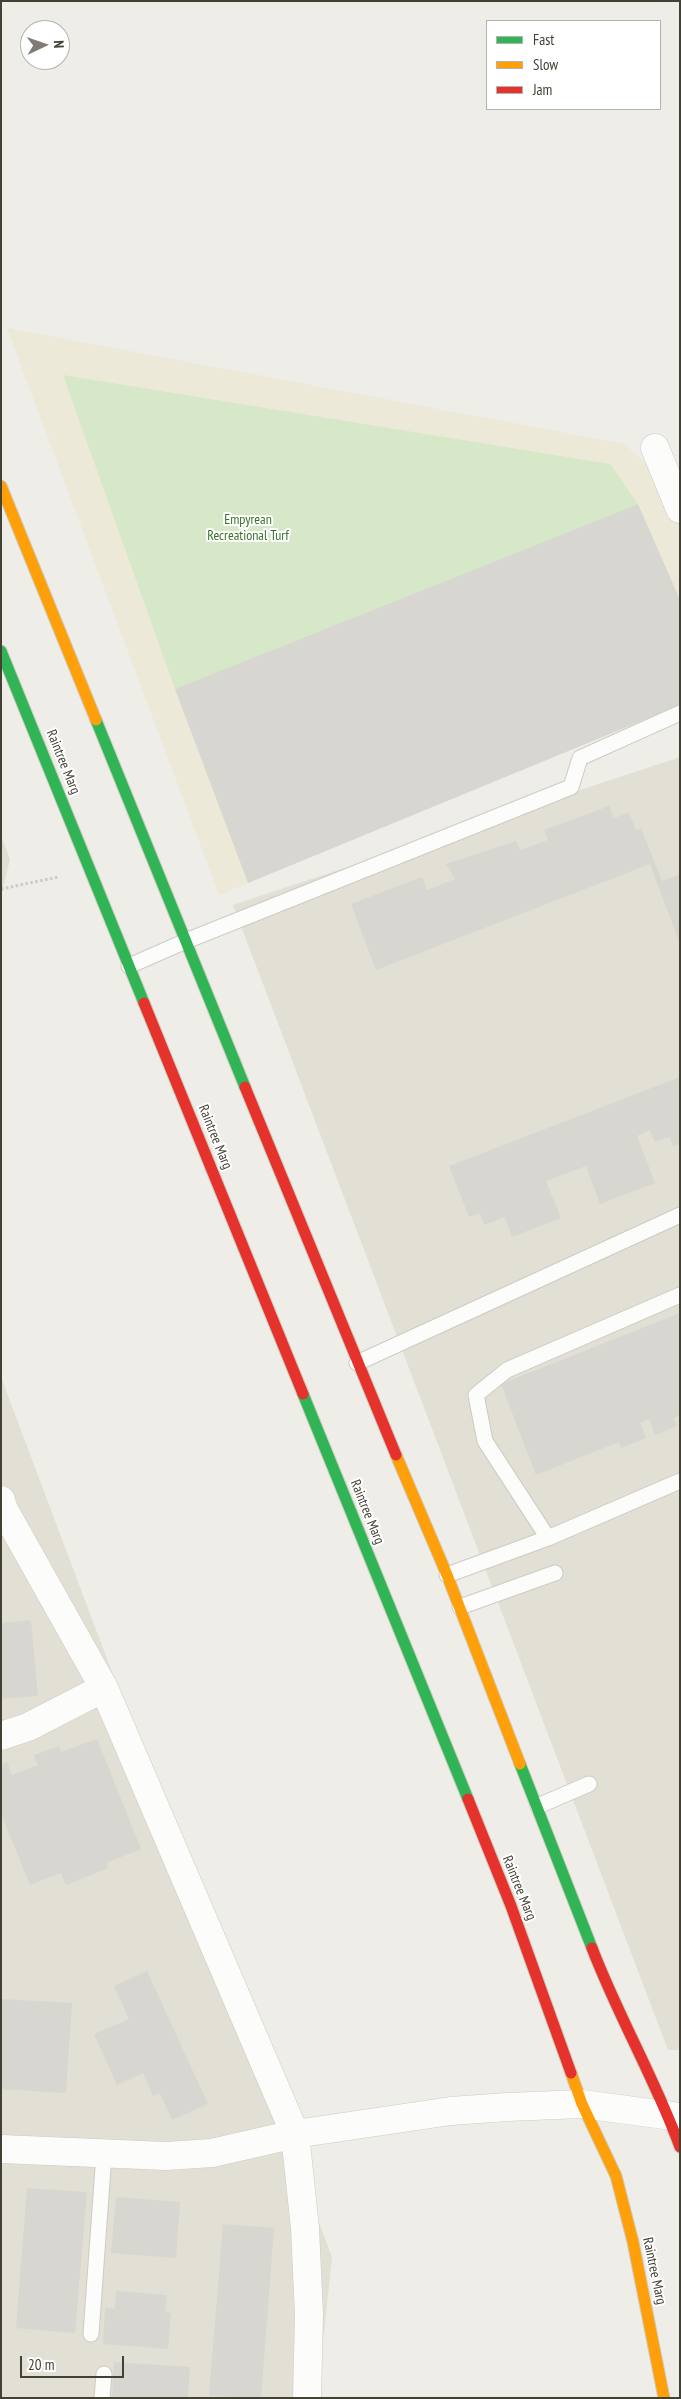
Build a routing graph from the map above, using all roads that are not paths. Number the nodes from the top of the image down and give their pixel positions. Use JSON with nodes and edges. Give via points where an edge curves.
{"nodes":[{"id":1,"x":655,"y":448,"type":"dead end"},
{"id":2,"x":1,"y":486,"type":"edge"},
{"id":3,"x":680,"y":508,"type":"edge"},
{"id":4,"x":1,"y":651,"type":"edge"},
{"id":5,"x":680,"y":713,"type":"edge"},
{"id":6,"x":186,"y":941,"type":"junction"},
{"id":7,"x":129,"y":966,"type":"junction"},
{"id":8,"x":680,"y":1215,"type":"edge"},
{"id":9,"x":680,"y":1294,"type":"edge"},
{"id":10,"x":357,"y":1363,"type":"junction"},
{"id":11,"x":680,"y":1481,"type":"edge"},
{"id":12,"x":2,"y":1506,"type":"edge"},
{"id":13,"x":548,"y":1538,"type":"junction"},
{"id":14,"x":555,"y":1573,"type":"dead end"},
{"id":15,"x":447,"y":1575,"type":"junction"},
{"id":16,"x":460,"y":1607,"type":"junction"},
{"id":17,"x":104,"y":1688,"type":"junction"},
{"id":18,"x":1,"y":1736,"type":"edge"},
{"id":19,"x":589,"y":1784,"type":"dead end"},
{"id":20,"x":538,"y":1806,"type":"junction"},
{"id":21,"x":582,"y":2104,"type":"junction"},
{"id":22,"x":674,"y":2117,"type":"edge"},
{"id":23,"x":295,"y":2134,"type":"junction"},
{"id":24,"x":680,"y":2147,"type":"edge"},
{"id":25,"x":1,"y":2149,"type":"edge"},
{"id":26,"x":104,"y":2154,"type":"junction"},
{"id":27,"x":91,"y":2334,"type":"dead end"},
{"id":28,"x":104,"y":2374,"type":"dead end"},
{"id":29,"x":102,"y":2398,"type":"edge"},
{"id":30,"x":307,"y":2398,"type":"edge"},
{"id":31,"x":664,"y":2398,"type":"edge"}],
"edges":[{"from":1,"to":3,"type":"street"},
{"from":2,"to":6,"type":"main road"},
{"from":4,"to":7,"type":"main road","name":"Raintree Marg"},
{"from":5,"to":6,"type":"lane","via":[[580,758],[571,787]]},
{"from":6,"to":7,"type":"lane"},
{"from":6,"to":10,"type":"main road"},
{"from":7,"to":21,"type":"main road","name":"Raintree Marg","via":[[511,1906]]},
{"from":8,"to":10,"type":"lane"},
{"from":9,"to":13,"type":"lane","via":[[507,1370],[476,1395],[485,1441]]},
{"from":10,"to":15,"type":"main road"},
{"from":11,"to":13,"type":"lane"},
{"from":12,"to":17,"type":"street"},
{"from":13,"to":15,"type":"lane"},
{"from":14,"to":16,"type":"lane"},
{"from":15,"to":16,"type":"main road"},
{"from":16,"to":20,"type":"main road"},
{"from":17,"to":18,"type":"street","via":[[28,1727]]},
{"from":17,"to":23,"type":"street"},
{"from":19,"to":20,"type":"lane"},
{"from":20,"to":22,"type":"main road","via":[[609,1992]]},
{"from":21,"to":22,"type":"street"},
{"from":21,"to":23,"type":"street","via":[[451,2111]]},
{"from":21,"to":31,"type":"main road","name":"Raintree Marg","via":[[616,2176],[633,2242]]},
{"from":22,"to":24,"type":"main road"},
{"from":23,"to":26,"type":"street","via":[[212,2153],[166,2156]]},
{"from":23,"to":30,"type":"street","via":[[305,2228],[309,2315]]},
{"from":25,"to":26,"type":"street"},
{"from":26,"to":27,"type":"lane"},
{"from":28,"to":29,"type":"lane"}]}
